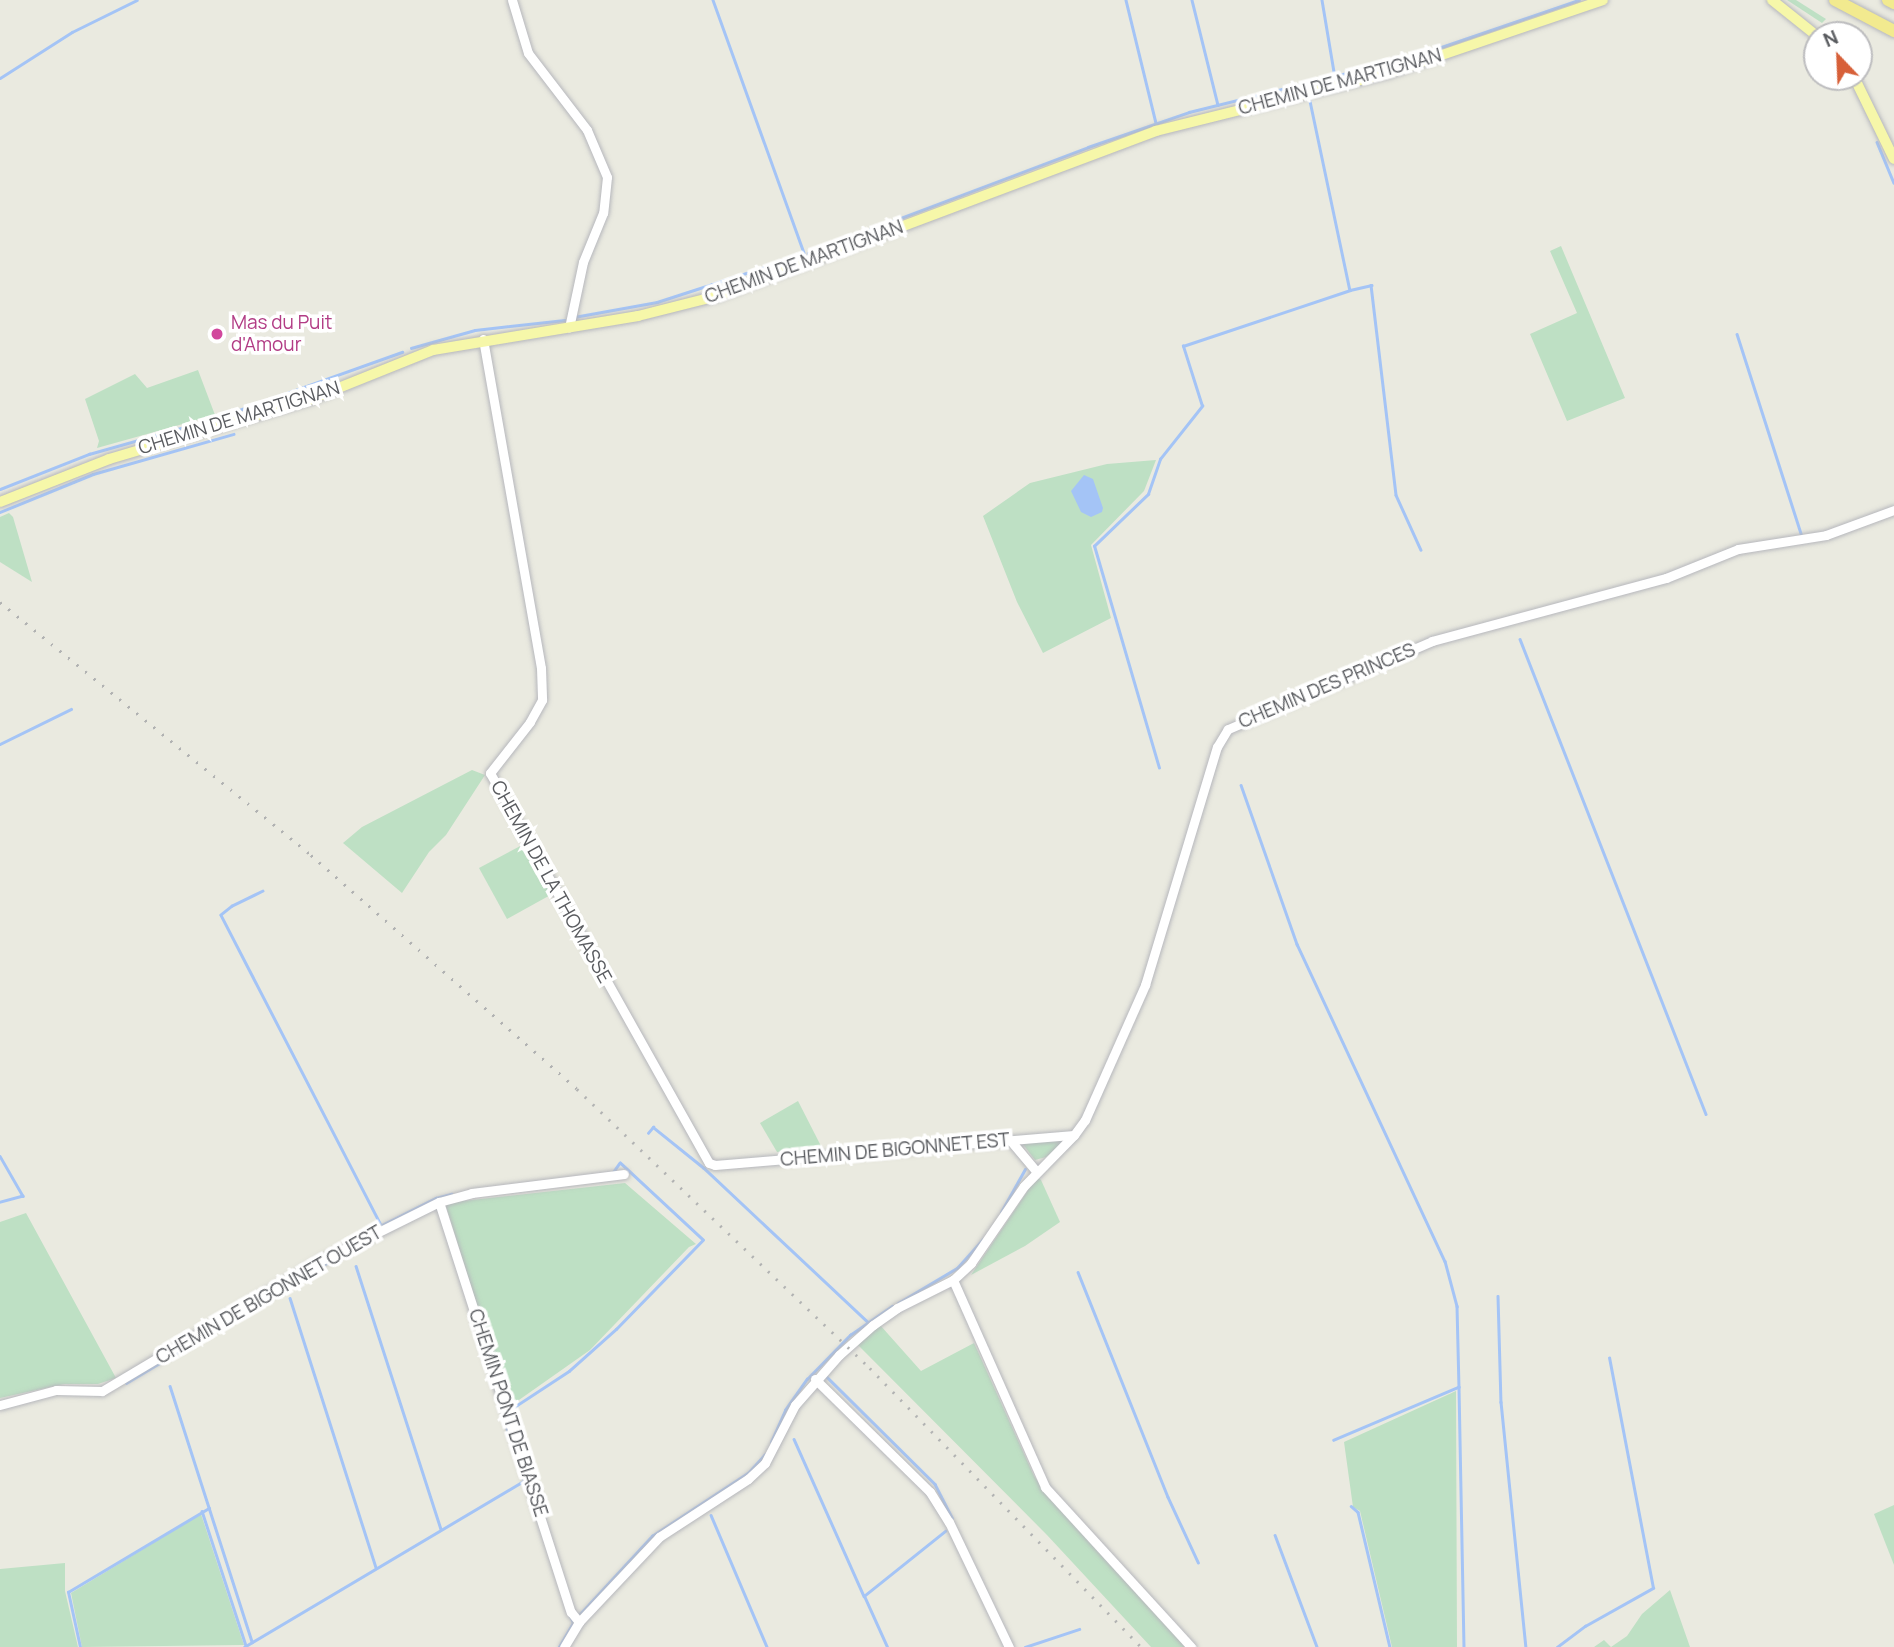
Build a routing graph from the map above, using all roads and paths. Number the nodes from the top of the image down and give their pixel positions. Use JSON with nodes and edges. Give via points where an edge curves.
{"nodes":[{"id":1,"x":512,"y":0,"type":"edge"},
{"id":2,"x":1602,"y":0,"type":"edge"},
{"id":3,"x":1772,"y":0,"type":"edge"},
{"id":4,"x":1835,"y":0,"type":"edge"},
{"id":5,"x":1888,"y":0,"type":"edge"},
{"id":6,"x":1894,"y":3,"type":"edge"},
{"id":7,"x":1803,"y":25,"type":"edge"},
{"id":8,"x":1894,"y":31,"type":"edge"},
{"id":9,"x":1861,"y":91,"type":"edge"},
{"id":10,"x":1894,"y":159,"type":"edge"},
{"id":11,"x":569,"y":328,"type":"junction"},
{"id":12,"x":483,"y":339,"type":"junction"},
{"id":13,"x":0,"y":502,"type":"edge"},
{"id":14,"x":1894,"y":510,"type":"edge"},
{"id":15,"x":1074,"y":1135,"type":"junction"},
{"id":16,"x":1010,"y":1140,"type":"junction"},
{"id":17,"x":715,"y":1166,"type":"joint"},
{"id":18,"x":1036,"y":1171,"type":"junction"},
{"id":19,"x":624,"y":1174,"type":"dead end"},
{"id":20,"x":439,"y":1202,"type":"junction"},
{"id":21,"x":953,"y":1280,"type":"junction"},
{"id":22,"x":815,"y":1379,"type":"junction"},
{"id":23,"x":0,"y":1405,"type":"edge"},
{"id":24,"x":579,"y":1622,"type":"junction"},
{"id":25,"x":564,"y":1647,"type":"edge"},
{"id":26,"x":1009,"y":1647,"type":"edge"},
{"id":27,"x":1191,"y":1647,"type":"edge"}],
"edges":[{"from":1,"to":11,"type":"street","via":[[528,53],[587,130],[607,177],[603,213],[583,262]]},
{"from":2,"to":11,"type":"main road","name":"CHEMIN DE MARTIGNAN","via":[[1390,73],[1156,131],[717,296]]},
{"from":3,"to":7,"type":"main road"},
{"from":4,"to":8,"type":"highway"},
{"from":5,"to":6,"type":"highway"},
{"from":9,"to":10,"type":"main road"},
{"from":11,"to":12,"type":"main road","name":"CHEMIN DE MARTIGNAN"},
{"from":12,"to":13,"type":"main road","name":"CHEMIN DE MARTIGNAN","via":[[421,354],[291,406],[109,459]]},
{"from":12,"to":17,"type":"street","name":"CHEMIN DE LA THOMASSE","via":[[541,668],[542,700],[490,773],[709,1163]]},
{"from":14,"to":15,"type":"street","name":"CHEMIN DES PRINCES","via":[[1826,535],[1738,549],[1666,578],[1432,641],[1228,729],[1217,747],[1145,985],[1085,1120]]},
{"from":15,"to":16,"type":"street","name":"CHEMIN DE BIGONNET EST"},
{"from":15,"to":18,"type":"street","name":"CHEMIN DES PRINCES"},
{"from":16,"to":17,"type":"street","name":"CHEMIN DE BIGONNET EST"},
{"from":16,"to":18,"type":"street"},
{"from":18,"to":21,"type":"street","name":"CHEMIN DES PRINCES","via":[[971,1263]]},
{"from":19,"to":20,"type":"street","name":"CHEMIN DE BIGONNET OUEST","via":[[472,1193]]},
{"from":20,"to":23,"type":"street","name":"CHEMIN DE BIGONNET OUEST","via":[[320,1261],[102,1391],[57,1390]]},
{"from":20,"to":24,"type":"street","name":"CHEMIN PONT DE BIASSE","via":[[571,1612]]},
{"from":21,"to":22,"type":"street","name":"CHEMIN DES PRINCES","via":[[873,1325]]},
{"from":21,"to":27,"type":"street","via":[[1045,1487]]},
{"from":22,"to":24,"type":"street","name":"CHEMIN DES PRINCES","via":[[795,1405],[765,1463],[748,1479],[659,1536]]},
{"from":22,"to":26,"type":"street","via":[[930,1492]]},
{"from":24,"to":25,"type":"street","name":"CHEMIN DES PRINCES"}]}
